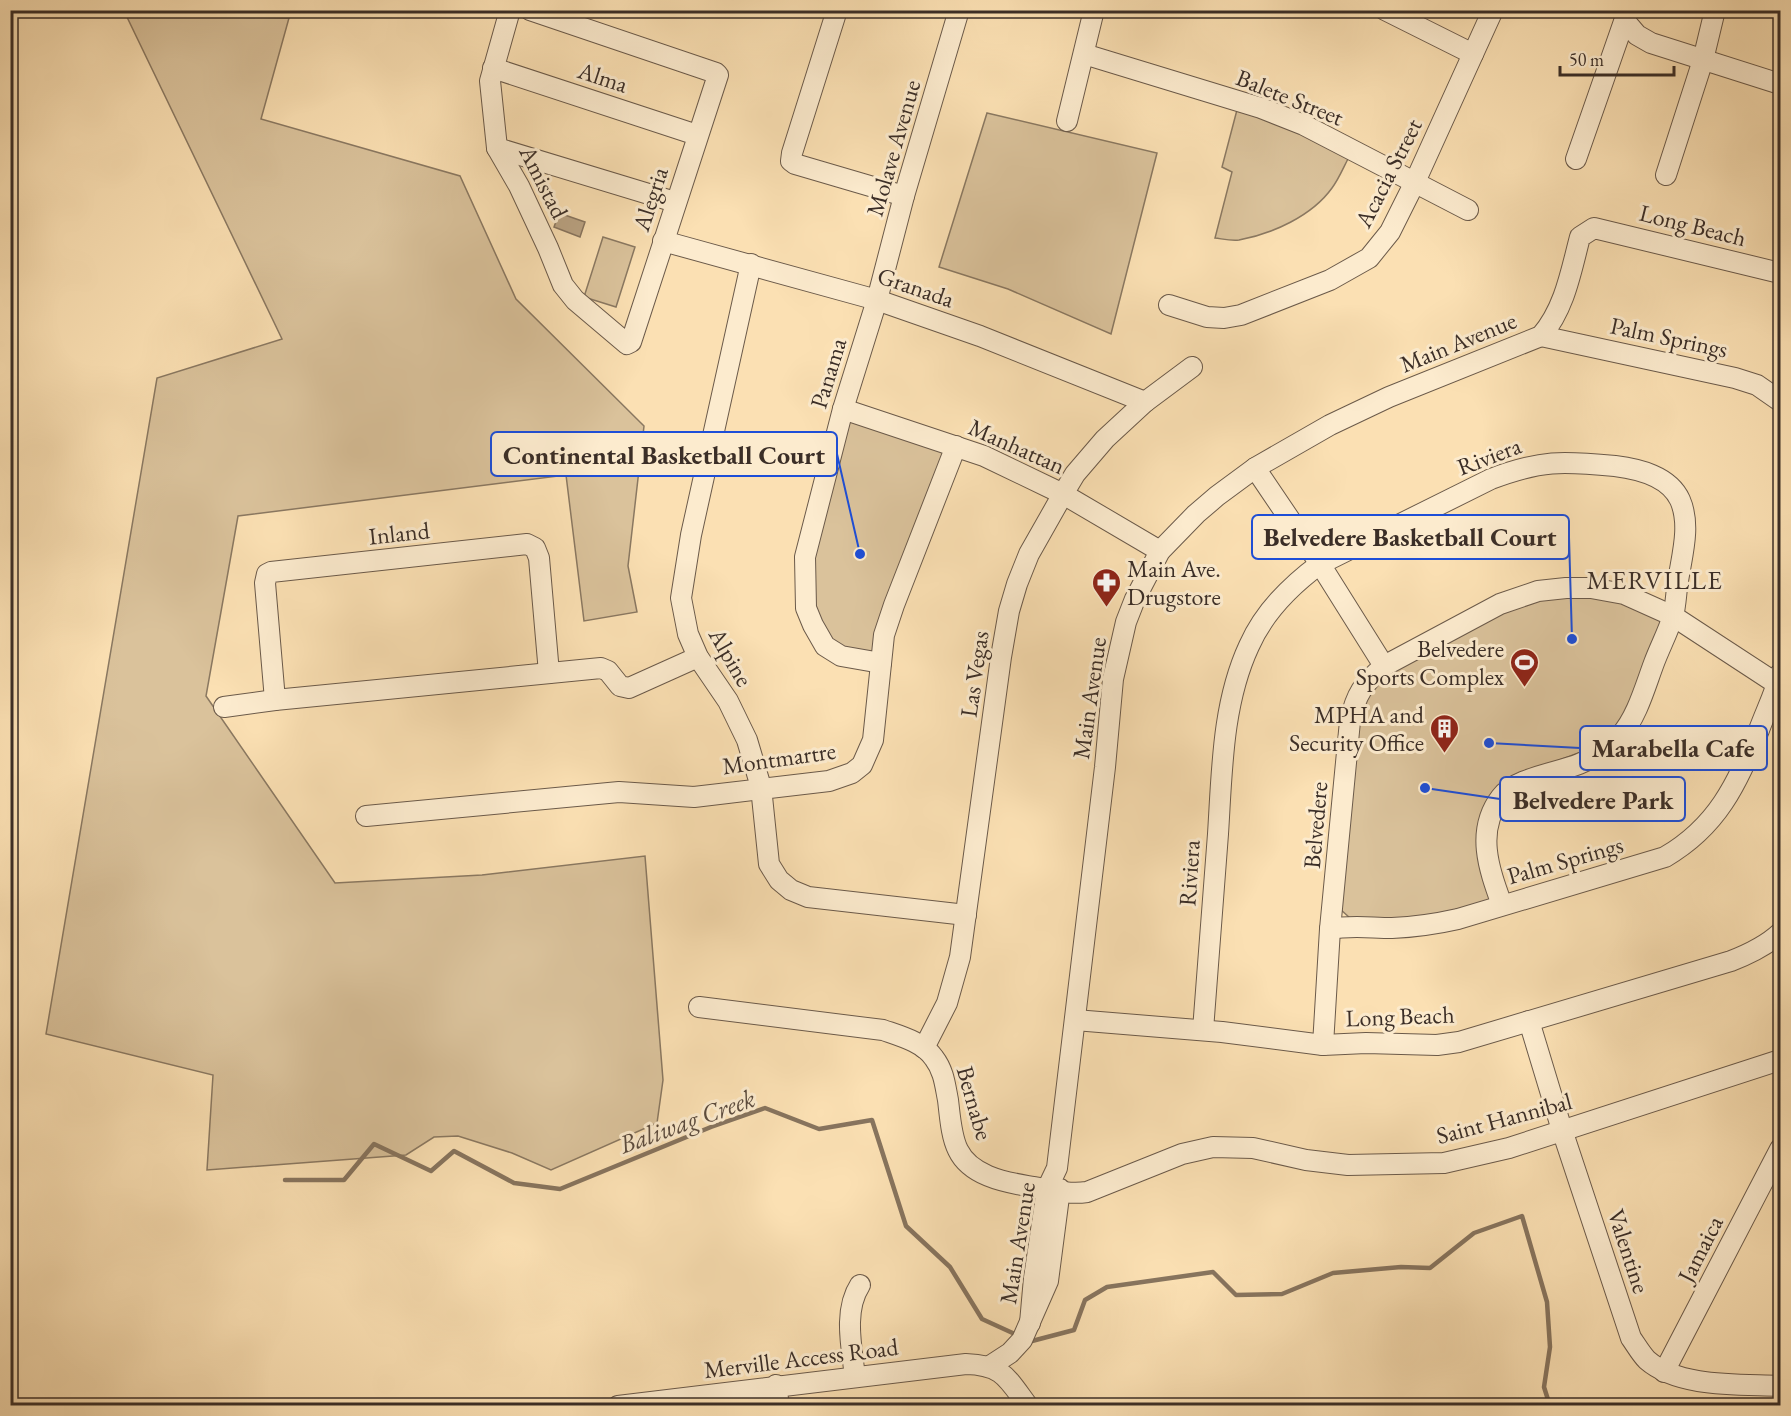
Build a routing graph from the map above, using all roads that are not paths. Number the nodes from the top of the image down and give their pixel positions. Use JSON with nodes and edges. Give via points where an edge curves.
{"nodes":[{"id":1,"x":510,"y":10,"type":"edge"},
{"id":2,"x":530,"y":10,"type":"edge"},
{"id":3,"x":837,"y":10,"type":"edge"},
{"id":4,"x":959,"y":10,"type":"edge"},
{"id":5,"x":1094,"y":10,"type":"edge"},
{"id":6,"x":1385,"y":10,"type":"edge"},
{"id":7,"x":1493,"y":10,"type":"edge"},
{"id":8,"x":1715,"y":10,"type":"edge"},
{"id":9,"x":1627,"y":16,"type":"edge"},
{"id":10,"x":1084,"y":54,"type":"junction"},
{"id":11,"x":1473,"y":54,"type":"junction"},
{"id":12,"x":1703,"y":60,"type":"junction"},
{"id":13,"x":493,"y":68,"type":"junction"},
{"id":14,"x":1779,"y":78,"type":"edge"},
{"id":15,"x":1067,"y":121,"type":"dead end"},
{"id":16,"x":697,"y":135,"type":"junction"},
{"id":17,"x":497,"y":148,"type":"junction"},
{"id":18,"x":1576,"y":159,"type":"dead end"},
{"id":19,"x":1666,"y":175,"type":"dead end"},
{"id":20,"x":1414,"y":184,"type":"junction"},
{"id":21,"x":904,"y":196,"type":"junction"},
{"id":22,"x":675,"y":202,"type":"junction"},
{"id":23,"x":1468,"y":210,"type":"dead end"},
{"id":24,"x":1594,"y":228,"type":"joint"},
{"id":25,"x":663,"y":241,"type":"junction"},
{"id":26,"x":750,"y":264,"type":"junction"},
{"id":27,"x":1780,"y":273,"type":"edge"},
{"id":28,"x":877,"y":300,"type":"junction"},
{"id":29,"x":1169,"y":305,"type":"dead end"},
{"id":30,"x":1541,"y":336,"type":"junction"},
{"id":31,"x":631,"y":342,"type":"joint"},
{"id":32,"x":1192,"y":367,"type":"dead end"},
{"id":33,"x":1780,"y":401,"type":"edge"},
{"id":34,"x":1145,"y":402,"type":"junction"},
{"id":35,"x":843,"y":409,"type":"junction"},
{"id":36,"x":956,"y":446,"type":"junction"},
{"id":37,"x":1255,"y":468,"type":"junction"},
{"id":38,"x":1063,"y":494,"type":"junction"},
{"id":39,"x":1160,"y":551,"type":"junction"},
{"id":40,"x":1320,"y":564,"type":"junction"},
{"id":41,"x":1673,"y":616,"type":"junction"},
{"id":42,"x":698,"y":657,"type":"junction"},
{"id":43,"x":881,"y":663,"type":"junction"},
{"id":44,"x":1384,"y":666,"type":"junction"},
{"id":45,"x":549,"y":673,"type":"junction"},
{"id":46,"x":1780,"y":681,"type":"edge"},
{"id":47,"x":275,"y":700,"type":"junction"},
{"id":48,"x":224,"y":707,"type":"dead end"},
{"id":49,"x":760,"y":787,"type":"junction"},
{"id":50,"x":366,"y":816,"type":"dead end"},
{"id":51,"x":1502,"y":905,"type":"junction"},
{"id":52,"x":966,"y":915,"type":"junction"},
{"id":53,"x":1330,"y":929,"type":"junction"},
{"id":54,"x":1780,"y":933,"type":"edge"},
{"id":55,"x":699,"y":1006,"type":"dead end"},
{"id":56,"x":1075,"y":1020,"type":"junction"},
{"id":57,"x":1529,"y":1021,"type":"junction"},
{"id":58,"x":1203,"y":1030,"type":"junction"},
{"id":59,"x":1323,"y":1045,"type":"junction"},
{"id":60,"x":924,"y":1048,"type":"junction"},
{"id":61,"x":1780,"y":1060,"type":"edge"},
{"id":62,"x":1562,"y":1130,"type":"junction"},
{"id":63,"x":1780,"y":1149,"type":"edge"},
{"id":64,"x":1055,"y":1184,"type":"junction"},
{"id":65,"x":860,"y":1285,"type":"dead end"},
{"id":66,"x":990,"y":1366,"type":"junction"},
{"id":67,"x":1664,"y":1372,"type":"junction"},
{"id":68,"x":855,"y":1377,"type":"junction"},
{"id":69,"x":776,"y":1385,"type":"junction"},
{"id":70,"x":1780,"y":1386,"type":"edge"},
{"id":71,"x":618,"y":1406,"type":"edge"},
{"id":72,"x":779,"y":1406,"type":"edge"},
{"id":73,"x":1028,"y":1406,"type":"edge"}],
"edges":[{"from":1,"to":13,"type":"street","name":"Amistad"},
{"from":2,"to":16,"type":"street","name":"Alegria","via":[[716,73]]},
{"from":3,"to":21,"type":"street","via":[[791,161]]},
{"from":4,"to":21,"type":"street","name":"Molave Avenue"},
{"from":5,"to":10,"type":"street"},
{"from":6,"to":11,"type":"street"},
{"from":7,"to":11,"type":"street","name":"Acacia Street"},
{"from":8,"to":12,"type":"street"},
{"from":9,"to":12,"type":"street","via":[[1644,40]]},
{"from":9,"to":18,"type":"street"},
{"from":10,"to":15,"type":"street"},
{"from":10,"to":20,"type":"street","name":"Balete Street","via":[[1261,108],[1304,125]]},
{"from":11,"to":20,"type":"street","name":"Acacia Street"},
{"from":12,"to":14,"type":"street"},
{"from":12,"to":19,"type":"street"},
{"from":13,"to":16,"type":"street","name":"Alma"},
{"from":13,"to":17,"type":"street","name":"Amistad","via":[[490,81]]},
{"from":16,"to":22,"type":"street","name":"Alegria"},
{"from":17,"to":22,"type":"street"},
{"from":17,"to":31,"type":"street","name":"Amistad","via":[[519,186],[563,285],[625,344]]},
{"from":20,"to":23,"type":"street","name":"Balete Street"},
{"from":20,"to":29,"type":"street","name":"Acacia Street","via":[[1390,232],[1370,258],[1330,280],[1224,318],[1208,318]]},
{"from":21,"to":28,"type":"street","name":"Molave Avenue"},
{"from":22,"to":25,"type":"street","name":"Alegria"},
{"from":24,"to":27,"type":"street","name":"Long Beach"},
{"from":24,"to":30,"type":"street","name":"Main Avenue","via":[[1580,237],[1564,295]]},
{"from":25,"to":26,"type":"street","name":"Granada"},
{"from":25,"to":31,"type":"street","name":"Alegria"},
{"from":26,"to":28,"type":"street","name":"Granada"},
{"from":26,"to":42,"type":"street","name":"Alpine","via":[[681,598],[688,634]]},
{"from":28,"to":34,"type":"street","name":"Granada"},
{"from":28,"to":35,"type":"street","name":"Panama"},
{"from":30,"to":33,"type":"street","name":"Palm Springs","via":[[1734,378],[1757,385]]},
{"from":30,"to":37,"type":"street","name":"Main Avenue","via":[[1358,412]]},
{"from":32,"to":34,"type":"street","name":"Las Vegas"},
{"from":34,"to":38,"type":"street","name":"Las Vegas","via":[[1106,439]]},
{"from":35,"to":36,"type":"street","name":"Manhattan"},
{"from":35,"to":43,"type":"street","name":"Panama","via":[[805,557],[806,608],[825,646],[841,656]]},
{"from":36,"to":38,"type":"street","name":"Manhattan"},
{"from":36,"to":43,"type":"street","name":"Montmartre","via":[[894,604],[884,635]]},
{"from":37,"to":39,"type":"street","name":"Main Avenue","via":[[1196,514]]},
{"from":37,"to":40,"type":"street"},
{"from":38,"to":39,"type":"street","name":"Manhattan"},
{"from":38,"to":52,"type":"street","name":"Las Vegas","via":[[1029,554],[1009,611]]},
{"from":39,"to":56,"type":"street","name":"Main Avenue","via":[[1135,599],[1113,679]]},
{"from":40,"to":41,"type":"street","name":"Riviera","via":[[1520,468],[1570,462],[1631,468],[1662,480],[1680,500],[1685,532]]},
{"from":40,"to":44,"type":"street"},
{"from":40,"to":58,"type":"street","name":"Riviera","via":[[1296,582],[1266,617],[1249,645],[1234,688],[1224,742]]},
{"from":41,"to":44,"type":"street","name":"Belvedere","via":[[1624,594],[1591,588],[1538,591],[1500,604]]},
{"from":41,"to":46,"type":"street","name":"Belvedere"},
{"from":41,"to":51,"type":"street","name":"Riviera","via":[[1632,719],[1620,736],[1580,764],[1515,785],[1493,811],[1486,850]]},
{"from":42,"to":45,"type":"street","via":[[629,688],[620,686],[605,669]]},
{"from":42,"to":49,"type":"street","name":"Alpine","via":[[728,701],[747,740]]},
{"from":43,"to":49,"type":"street","name":"Montmartre","via":[[873,740],[862,765],[829,781]]},
{"from":44,"to":53,"type":"street","name":"Belvedere","via":[[1368,680],[1353,706]]},
{"from":45,"to":47,"type":"street"},
{"from":45,"to":47,"type":"street","name":"Inland","via":[[539,558],[535,548],[527,544],[267,574]]},
{"from":46,"to":51,"type":"street","name":"Palm Springs","via":[[1728,796],[1687,844],[1665,857]]},
{"from":47,"to":48,"type":"street"},
{"from":49,"to":50,"type":"street","name":"Montmartre","via":[[693,797],[587,794]]},
{"from":49,"to":52,"type":"street","name":"Alpine","via":[[769,864],[791,890],[808,897]]},
{"from":51,"to":53,"type":"street","name":"Palm Springs","via":[[1428,925]]},
{"from":52,"to":60,"type":"street","name":"Las Vegas","via":[[960,957],[946,1003]]},
{"from":53,"to":59,"type":"street","name":"Belvedere"},
{"from":54,"to":57,"type":"street","name":"Long Beach","via":[[1731,961]]},
{"from":55,"to":60,"type":"street","name":"Bernabe","via":[[883,1030]]},
{"from":56,"to":58,"type":"street","name":"Long Beach"},
{"from":56,"to":64,"type":"street","name":"Main Avenue"},
{"from":57,"to":59,"type":"street","name":"Long Beach","via":[[1437,1045]]},
{"from":57,"to":62,"type":"street","name":"Valentine"},
{"from":58,"to":59,"type":"street","name":"Long Beach"},
{"from":60,"to":64,"type":"street","name":"Bernabe","via":[[944,1072],[958,1150],[975,1170],[1002,1182]]},
{"from":61,"to":62,"type":"street","name":"Saint Hannibal"},
{"from":62,"to":64,"type":"street","name":"Saint Hannibal","via":[[1509,1148],[1444,1163],[1348,1165],[1252,1148],[1213,1147],[1182,1154],[1087,1192],[1072,1194]]},
{"from":62,"to":67,"type":"street","name":"Valentine","via":[[1631,1338],[1646,1359]]},
{"from":63,"to":67,"type":"street","name":"Jamaica"},
{"from":64,"to":66,"type":"street","name":"Main Avenue","via":[[1048,1281],[1017,1346]]},
{"from":65,"to":68,"type":"street","via":[[850,1322]]},
{"from":66,"to":68,"type":"street","name":"Merville Access Road","via":[[966,1364]]},
{"from":66,"to":73,"type":"street","via":[[1009,1380]]},
{"from":67,"to":70,"type":"street","name":"Valentine","via":[[1686,1380]]},
{"from":68,"to":69,"type":"street","name":"Merville Access Road"},
{"from":69,"to":71,"type":"street","name":"Merville Access Road"},
{"from":69,"to":72,"type":"street"}]}
